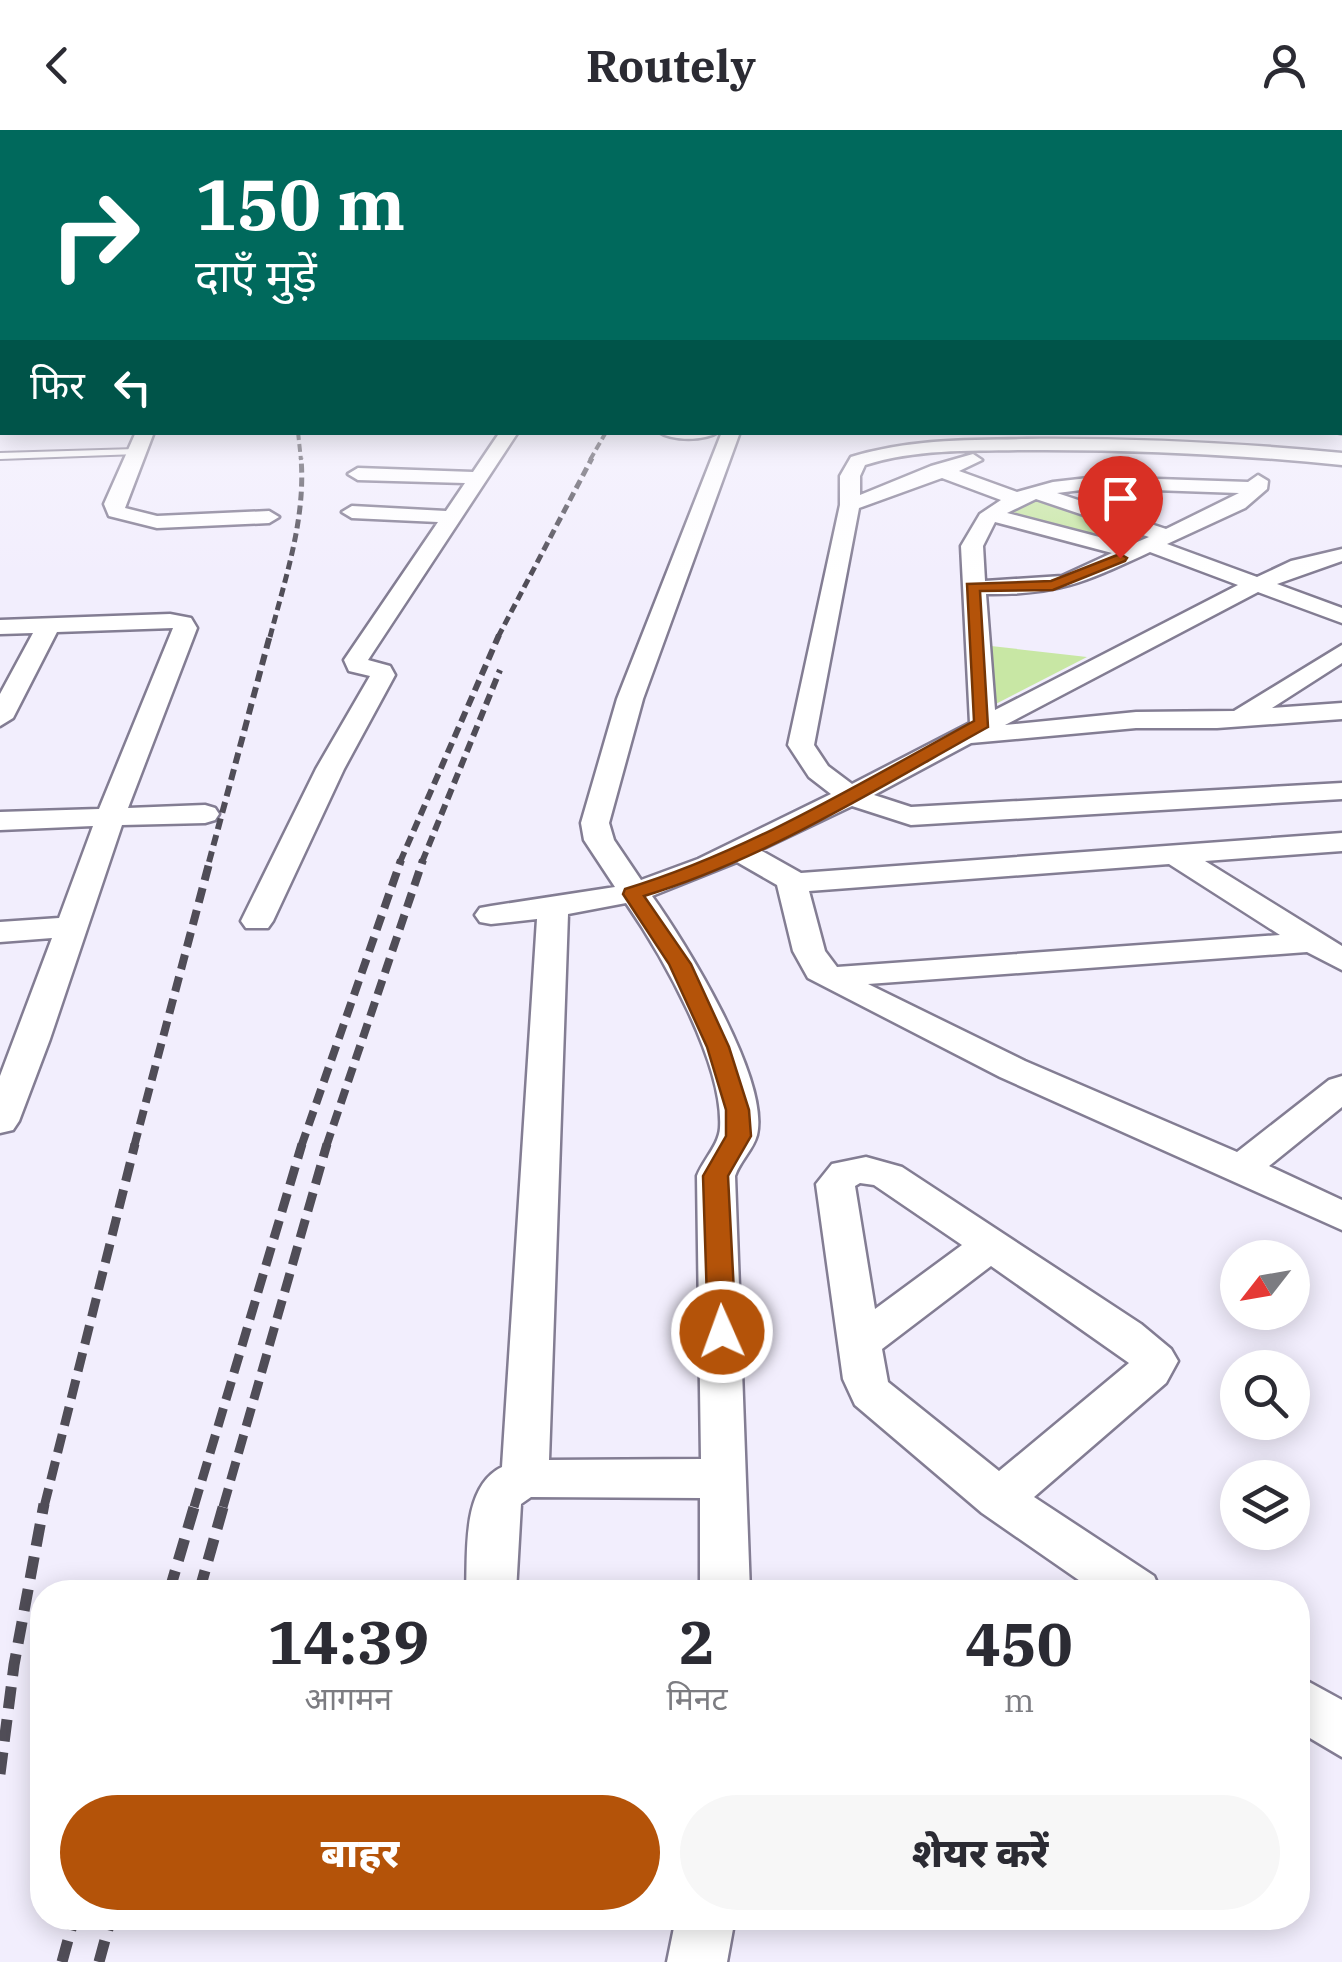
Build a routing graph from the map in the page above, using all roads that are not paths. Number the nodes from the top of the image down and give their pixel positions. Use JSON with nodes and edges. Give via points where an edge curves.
{"nodes":[{"id":1,"x":142,"y":435,"type":"edge"},
{"id":2,"x":507,"y":435,"type":"edge"},
{"id":3,"x":731,"y":435,"type":"edge"},
{"id":4,"x":1037,"y":444,"type":"junction"},
{"id":5,"x":1254,"y":450,"type":"junction"},
{"id":6,"x":134,"y":452,"type":"junction"},
{"id":7,"x":0,"y":456,"type":"edge"},
{"id":8,"x":1342,"y":460,"type":"edge"},
{"id":9,"x":938,"y":470,"type":"junction"},
{"id":10,"x":358,"y":474,"type":"dead end"},
{"id":11,"x":479,"y":478,"type":"junction"},
{"id":12,"x":1257,"y":488,"type":"junction"},
{"id":13,"x":1028,"y":497,"type":"junction"},
{"id":14,"x":850,"y":505,"type":"junction"},
{"id":15,"x":352,"y":512,"type":"dead end"},
{"id":16,"x":990,"y":515,"type":"junction"},
{"id":17,"x":269,"y":516,"type":"dead end"},
{"id":18,"x":453,"y":518,"type":"junction"},
{"id":19,"x":1148,"y":544,"type":"junction"},
{"id":20,"x":1342,"y":555,"type":"edge"},
{"id":21,"x":1261,"y":583,"type":"junction"},
{"id":22,"x":972,"y":587,"type":"junction"},
{"id":23,"x":1342,"y":616,"type":"edge"},
{"id":24,"x":49,"y":625,"type":"junction"},
{"id":25,"x":0,"y":626,"type":"edge"},
{"id":26,"x":1342,"y":652,"type":"edge"},
{"id":27,"x":1053,"y":690,"type":"junction"},
{"id":28,"x":1342,"y":712,"type":"edge"},
{"id":29,"x":0,"y":718,"type":"edge"},
{"id":30,"x":1238,"y":719,"type":"junction"},
{"id":31,"x":1136,"y":720,"type":"junction"},
{"id":32,"x":982,"y":724,"type":"junction"},
{"id":33,"x":956,"y":738,"type":"junction"},
{"id":34,"x":1342,"y":791,"type":"edge"},
{"id":35,"x":852,"y":795,"type":"junction"},
{"id":36,"x":205,"y":814,"type":"dead end"},
{"id":37,"x":112,"y":816,"type":"junction"},
{"id":38,"x":0,"y":821,"type":"edge"},
{"id":39,"x":1342,"y":842,"type":"edge"},
{"id":40,"x":738,"y":850,"type":"junction"},
{"id":41,"x":1175,"y":855,"type":"junction"},
{"id":42,"x":792,"y":882,"type":"junction"},
{"id":43,"x":632,"y":894,"type":"junction"},
{"id":44,"x":554,"y":907,"type":"junction"},
{"id":45,"x":491,"y":915,"type":"dead end"},
{"id":46,"x":257,"y":920,"type":"dead end"},
{"id":47,"x":70,"y":927,"type":"junction"},
{"id":48,"x":0,"y":932,"type":"edge"},
{"id":49,"x":1310,"y":942,"type":"junction"},
{"id":50,"x":1342,"y":960,"type":"edge"},
{"id":51,"x":829,"y":977,"type":"junction"},
{"id":52,"x":16,"y":1041,"type":"edge"},
{"id":53,"x":1342,"y":1088,"type":"edge"},
{"id":54,"x":0,"y":1120,"type":"edge"},
{"id":55,"x":1243,"y":1167,"type":"junction"},
{"id":56,"x":1342,"y":1216,"type":"edge"},
{"id":57,"x":988,"y":1247,"type":"junction"},
{"id":58,"x":861,"y":1342,"type":"junction"},
{"id":59,"x":530,"y":1475,"type":"junction"},
{"id":60,"x":724,"y":1478,"type":"junction"},
{"id":61,"x":1000,"y":1499,"type":"junction"},
{"id":62,"x":492,"y":1580,"type":"edge"},
{"id":63,"x":725,"y":1580,"type":"edge"},
{"id":64,"x":1118,"y":1580,"type":"edge"},
{"id":65,"x":1310,"y":1709,"type":"edge"},
{"id":66,"x":1342,"y":1731,"type":"edge"},
{"id":67,"x":704,"y":1930,"type":"edge"},
{"id":68,"x":697,"y":1962,"type":"edge"}],
"edges":[{"from":1,"to":6,"type":"street"},
{"from":2,"to":11,"type":"street"},
{"from":3,"to":43,"type":"street","via":[[630,699],[596,817],[599,840]]},
{"from":4,"to":5,"type":"street"},
{"from":4,"to":9,"type":"street"},
{"from":4,"to":14,"type":"street","via":[[865,458],[852,469]]},
{"from":5,"to":8,"type":"street"},
{"from":5,"to":12,"type":"street"},
{"from":6,"to":7,"type":"lane"},
{"from":6,"to":17,"type":"street","via":[[114,504],[120,514],[164,522]]},
{"from":9,"to":13,"type":"street"},
{"from":9,"to":14,"type":"street"},
{"from":10,"to":11,"type":"street"},
{"from":11,"to":18,"type":"street"},
{"from":12,"to":13,"type":"street","via":[[1113,481]]},
{"from":12,"to":19,"type":"street","via":[[1238,504]]},
{"from":13,"to":16,"type":"street"},
{"from":13,"to":19,"type":"street"},
{"from":14,"to":35,"type":"street","via":[[801,746],[816,768]]},
{"from":15,"to":18,"type":"street"},
{"from":16,"to":19,"type":"street"},
{"from":16,"to":22,"type":"street","via":[[975,534]]},
{"from":18,"to":46,"type":"street","via":[[356,660],[383,675]]},
{"from":19,"to":21,"type":"street"},
{"from":19,"to":22,"type":"street","via":[[1053,585]]},
{"from":20,"to":21,"type":"street"},
{"from":21,"to":23,"type":"street"},
{"from":21,"to":27,"type":"street"},
{"from":22,"to":32,"type":"street"},
{"from":24,"to":25,"type":"street"},
{"from":24,"to":29,"type":"street"},
{"from":24,"to":37,"type":"street","via":[[184,626]]},
{"from":26,"to":30,"type":"street"},
{"from":27,"to":31,"type":"street"},
{"from":27,"to":32,"type":"street"},
{"from":28,"to":30,"type":"street"},
{"from":30,"to":31,"type":"street"},
{"from":31,"to":33,"type":"street"},
{"from":32,"to":33,"type":"street"},
{"from":33,"to":35,"type":"street"},
{"from":34,"to":35,"type":"street","via":[[935,816],[888,812]]},
{"from":35,"to":40,"type":"street"},
{"from":36,"to":37,"type":"street"},
{"from":37,"to":38,"type":"street"},
{"from":37,"to":47,"type":"street"},
{"from":39,"to":41,"type":"street"},
{"from":40,"to":42,"type":"street"},
{"from":40,"to":43,"type":"street"},
{"from":41,"to":42,"type":"street"},
{"from":41,"to":49,"type":"street"},
{"from":42,"to":51,"type":"street","via":[[809,951]]},
{"from":43,"to":44,"type":"street"},
{"from":43,"to":60,"type":"street","via":[[680,964],[726,1069],[740,1123],[716,1176]]},
{"from":44,"to":45,"type":"street"},
{"from":44,"to":59,"type":"street","via":[[523,1462]]},
{"from":47,"to":48,"type":"street"},
{"from":47,"to":52,"type":"street"},
{"from":49,"to":50,"type":"street"},
{"from":49,"to":51,"type":"street"},
{"from":51,"to":55,"type":"street","via":[[991,1060]]},
{"from":52,"to":54,"type":"street"},
{"from":53,"to":55,"type":"street"},
{"from":55,"to":56,"type":"street"},
{"from":57,"to":58,"type":"street"},
{"from":57,"to":58,"type":"street","via":[[888,1176],[861,1169],[842,1174],[835,1184]]},
{"from":57,"to":61,"type":"street","via":[[1126,1336],[1156,1364]]},
{"from":58,"to":61,"type":"street","via":[[865,1379],[881,1405]]},
{"from":59,"to":60,"type":"street"},
{"from":59,"to":62,"type":"street","via":[[506,1487],[497,1501]]},
{"from":60,"to":63,"type":"street"},
{"from":61,"to":64,"type":"street"},
{"from":65,"to":66,"type":"street"},
{"from":67,"to":68,"type":"street"}]}
